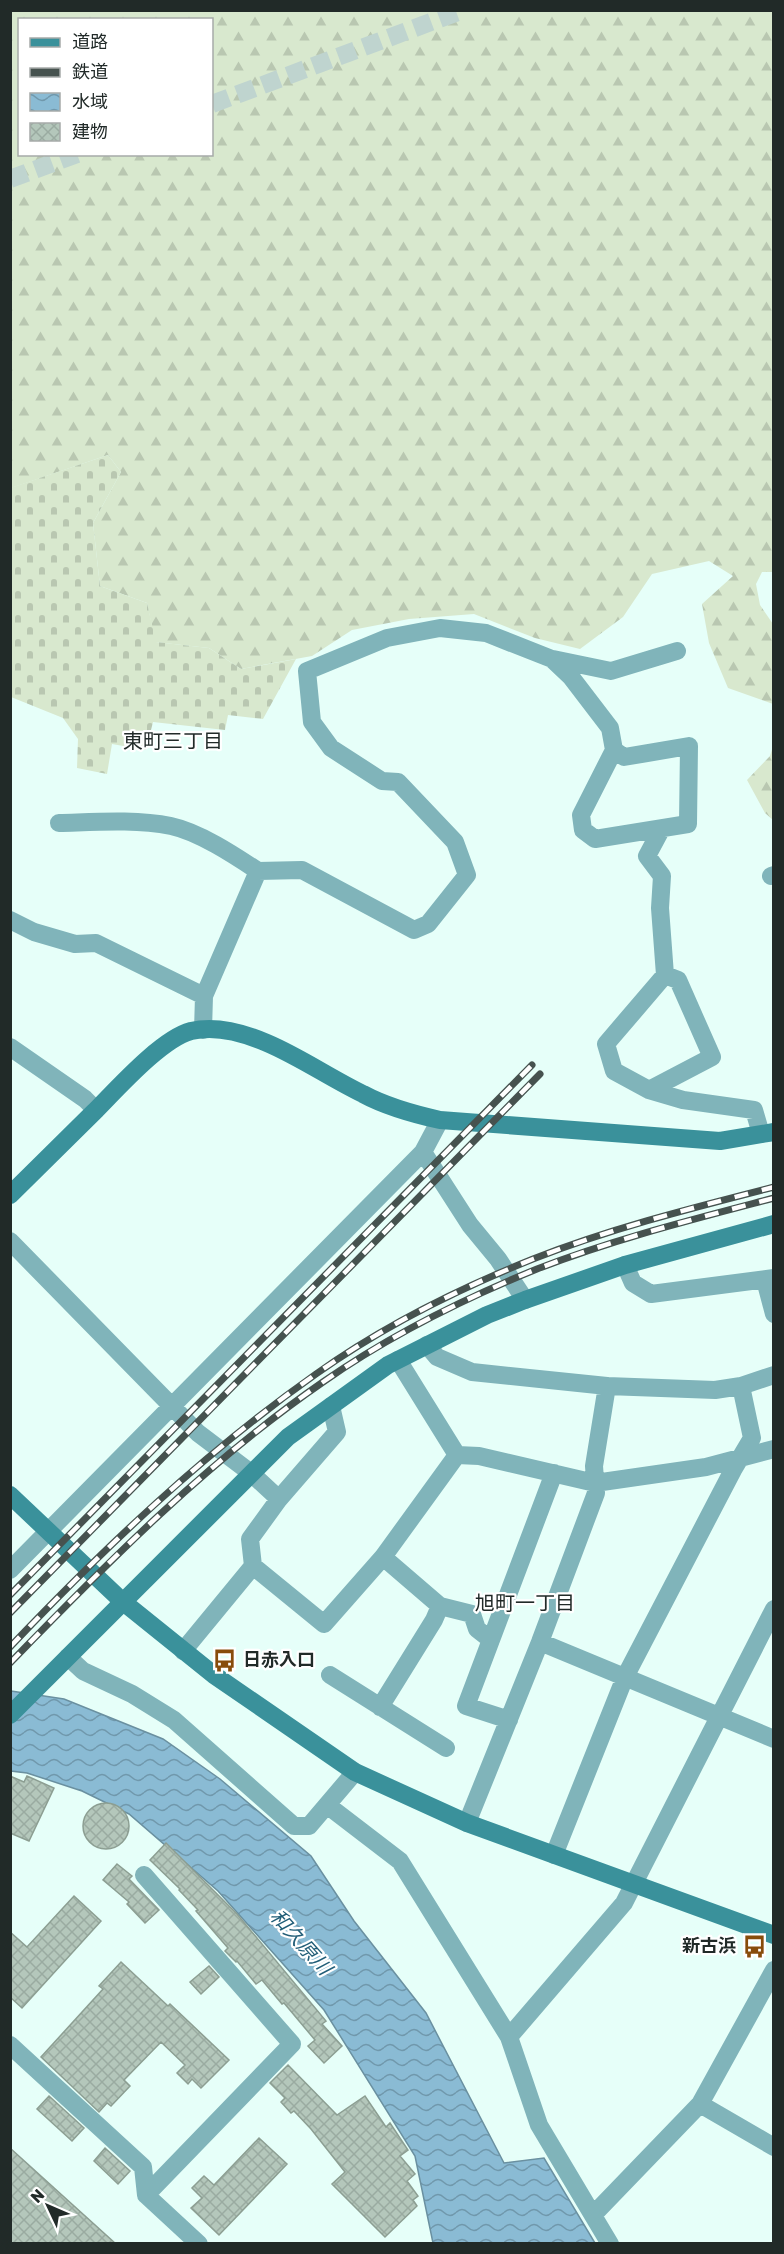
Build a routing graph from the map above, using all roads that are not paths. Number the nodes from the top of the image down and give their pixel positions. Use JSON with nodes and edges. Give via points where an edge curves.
{"nodes":[{"id":1,"x":677,"y":651,"type":"dead end"},
{"id":2,"x":552,"y":659,"type":"junction"},
{"id":3,"x":614,"y":750,"type":"junction"},
{"id":4,"x":59,"y":823,"type":"dead end"},
{"id":5,"x":662,"y":828,"type":"junction"},
{"id":6,"x":258,"y":871,"type":"junction"},
{"id":7,"x":10,"y":920,"type":"edge"},
{"id":8,"x":665,"y":975,"type":"junction"},
{"id":9,"x":204,"y":996,"type":"junction"},
{"id":10,"x":203,"y":1030,"type":"junction"},
{"id":11,"x":10,"y":1047,"type":"edge"},
{"id":12,"x":649,"y":1090,"type":"junction"},
{"id":13,"x":96,"y":1110,"type":"junction"},
{"id":14,"x":440,"y":1120,"type":"junction"},
{"id":15,"x":768,"y":1133,"type":"edge"},
{"id":16,"x":423,"y":1152,"type":"junction"},
{"id":17,"x":10,"y":1195,"type":"edge"},
{"id":18,"x":774,"y":1224,"type":"edge"},
{"id":19,"x":10,"y":1241,"type":"edge"},
{"id":20,"x":626,"y":1265,"type":"junction"},
{"id":21,"x":770,"y":1279,"type":"edge"},
{"id":22,"x":525,"y":1300,"type":"junction"},
{"id":23,"x":774,"y":1314,"type":"edge"},
{"id":24,"x":427,"y":1345,"type":"junction"},
{"id":25,"x":398,"y":1360,"type":"junction"},
{"id":26,"x":774,"y":1376,"type":"edge"},
{"id":27,"x":607,"y":1386,"type":"junction"},
{"id":28,"x":741,"y":1386,"type":"junction"},
{"id":29,"x":331,"y":1406,"type":"junction"},
{"id":30,"x":172,"y":1407,"type":"junction"},
{"id":31,"x":774,"y":1449,"type":"edge"},
{"id":32,"x":457,"y":1455,"type":"junction"},
{"id":33,"x":742,"y":1457,"type":"junction"},
{"id":34,"x":251,"y":1473,"type":"junction"},
{"id":35,"x":554,"y":1473,"type":"junction"},
{"id":36,"x":595,"y":1483,"type":"junction"},
{"id":37,"x":10,"y":1496,"type":"edge"},
{"id":38,"x":279,"y":1499,"type":"junction"},
{"id":39,"x":49,"y":1532,"type":"junction"},
{"id":40,"x":383,"y":1557,"type":"junction"},
{"id":41,"x":253,"y":1566,"type":"junction"},
{"id":42,"x":10,"y":1570,"type":"edge"},
{"id":43,"x":122,"y":1601,"type":"junction"},
{"id":44,"x":440,"y":1606,"type":"junction"},
{"id":45,"x":774,"y":1609,"type":"edge"},
{"id":46,"x":491,"y":1640,"type":"junction"},
{"id":47,"x":540,"y":1642,"type":"junction"},
{"id":48,"x":183,"y":1651,"type":"junction"},
{"id":49,"x":68,"y":1657,"type":"junction"},
{"id":50,"x":330,"y":1675,"type":"dead end"},
{"id":51,"x":625,"y":1677,"type":"junction"},
{"id":52,"x":380,"y":1707,"type":"junction"},
{"id":53,"x":10,"y":1715,"type":"edge"},
{"id":54,"x":719,"y":1717,"type":"junction"},
{"id":55,"x":509,"y":1720,"type":"junction"},
{"id":56,"x":774,"y":1739,"type":"edge"},
{"id":57,"x":446,"y":1748,"type":"dead end"},
{"id":58,"x":355,"y":1772,"type":"junction"},
{"id":59,"x":327,"y":1805,"type":"junction"},
{"id":60,"x":467,"y":1823,"type":"junction"},
{"id":61,"x":554,"y":1855,"type":"junction"},
{"id":62,"x":144,"y":1875,"type":"dead end"},
{"id":63,"x":633,"y":1884,"type":"junction"},
{"id":64,"x":774,"y":1935,"type":"edge"},
{"id":65,"x":774,"y":1970,"type":"edge"},
{"id":66,"x":509,"y":2037,"type":"junction"},
{"id":67,"x":10,"y":2044,"type":"edge"},
{"id":68,"x":700,"y":2104,"type":"junction"},
{"id":69,"x":774,"y":2147,"type":"edge"},
{"id":70,"x":146,"y":2195,"type":"junction"},
{"id":71,"x":593,"y":2215,"type":"junction"},
{"id":72,"x":199,"y":2244,"type":"edge"},
{"id":73,"x":610,"y":2244,"type":"edge"}],
"edges":[{"from":1,"to":2,"type":"street","via":[[611,671]]},
{"from":2,"to":3,"type":"street","via":[[571,677],[610,729]]},
{"from":2,"to":6,"type":"street","via":[[486,633],[440,628],[387,638],[307,671],[312,722],[331,748],[382,781],[398,782],[455,842],[467,875],[428,924],[414,930],[302,870]]},
{"from":3,"to":5,"type":"street","via":[[581,815],[583,830],[595,838]]},
{"from":3,"to":5,"type":"street","via":[[624,757],[689,746],[688,824]]},
{"from":4,"to":6,"type":"street","via":[[171,826]]},
{"from":5,"to":8,"type":"street","via":[[647,856],[662,876]]},
{"from":6,"to":9,"type":"street"},
{"from":7,"to":9,"type":"street","via":[[33,933],[75,944],[96,943]]},
{"from":8,"to":12,"type":"street","via":[[606,1044],[614,1071]]},
{"from":8,"to":12,"type":"street","via":[[678,980],[712,1057]]},
{"from":9,"to":10,"type":"street"},
{"from":10,"to":13,"type":"street","via":[[190,1031],[165,1046],[139,1066]]},
{"from":10,"to":14,"type":"street","via":[[217,1029],[267,1043],[365,1095],[408,1113]]},
{"from":11,"to":13,"type":"street"},
{"from":12,"to":15,"type":"street","via":[[683,1100],[753,1110]]},
{"from":13,"to":17,"type":"street"},
{"from":14,"to":15,"type":"street","via":[[720,1141]]},
{"from":14,"to":16,"type":"street"},
{"from":16,"to":22,"type":"street"},
{"from":16,"to":30,"type":"street"},
{"from":18,"to":20,"type":"street"},
{"from":19,"to":30,"type":"street"},
{"from":20,"to":21,"type":"street","via":[[633,1283],[651,1294]]},
{"from":20,"to":22,"type":"street"},
{"from":21,"to":23,"type":"street"},
{"from":22,"to":24,"type":"street"},
{"from":24,"to":25,"type":"street"},
{"from":24,"to":27,"type":"street","via":[[437,1357],[472,1372]]},
{"from":25,"to":29,"type":"street"},
{"from":25,"to":32,"type":"street"},
{"from":26,"to":28,"type":"street"},
{"from":27,"to":28,"type":"street","via":[[715,1390]]},
{"from":27,"to":36,"type":"street","via":[[594,1466]]},
{"from":28,"to":33,"type":"street","via":[[752,1438]]},
{"from":29,"to":34,"type":"street","via":[[288,1437]]},
{"from":29,"to":38,"type":"street","via":[[337,1432]]},
{"from":30,"to":34,"type":"street","via":[[198,1433]]},
{"from":30,"to":39,"type":"street"},
{"from":31,"to":33,"type":"street"},
{"from":32,"to":35,"type":"street","via":[[479,1456]]},
{"from":32,"to":40,"type":"street"},
{"from":33,"to":36,"type":"street","via":[[706,1467]]},
{"from":33,"to":51,"type":"street"},
{"from":34,"to":38,"type":"street"},
{"from":34,"to":43,"type":"street"},
{"from":35,"to":36,"type":"street"},
{"from":35,"to":46,"type":"street"},
{"from":36,"to":47,"type":"street","via":[[596,1493]]},
{"from":37,"to":39,"type":"street"},
{"from":38,"to":41,"type":"street","via":[[250,1539]]},
{"from":39,"to":42,"type":"street"},
{"from":39,"to":43,"type":"street"},
{"from":40,"to":41,"type":"street","via":[[324,1624]]},
{"from":40,"to":44,"type":"street"},
{"from":41,"to":48,"type":"street"},
{"from":43,"to":48,"type":"street"},
{"from":43,"to":49,"type":"street"},
{"from":44,"to":46,"type":"street","via":[[472,1614],[477,1629]]},
{"from":44,"to":52,"type":"street"},
{"from":45,"to":54,"type":"street"},
{"from":46,"to":55,"type":"street","via":[[466,1706]]},
{"from":47,"to":51,"type":"street"},
{"from":47,"to":55,"type":"street"},
{"from":48,"to":58,"type":"street"},
{"from":49,"to":53,"type":"street"},
{"from":49,"to":59,"type":"street","via":[[82,1671],[132,1694],[174,1720],[294,1826],[309,1826]]},
{"from":50,"to":52,"type":"street"},
{"from":51,"to":54,"type":"street"},
{"from":51,"to":61,"type":"street"},
{"from":52,"to":57,"type":"street"},
{"from":54,"to":56,"type":"street"},
{"from":54,"to":63,"type":"street"},
{"from":55,"to":60,"type":"street"},
{"from":58,"to":59,"type":"street"},
{"from":58,"to":60,"type":"street"},
{"from":59,"to":66,"type":"street","via":[[400,1861]]},
{"from":60,"to":61,"type":"street"},
{"from":61,"to":63,"type":"street"},
{"from":62,"to":70,"type":"street","via":[[292,2044]]},
{"from":63,"to":64,"type":"street"},
{"from":63,"to":66,"type":"street","via":[[624,1903]]},
{"from":65,"to":68,"type":"street"},
{"from":66,"to":71,"type":"street","via":[[539,2125]]},
{"from":67,"to":70,"type":"street","via":[[143,2167]]},
{"from":68,"to":69,"type":"street"},
{"from":68,"to":71,"type":"street"},
{"from":70,"to":72,"type":"street"},
{"from":71,"to":73,"type":"street"}]}
